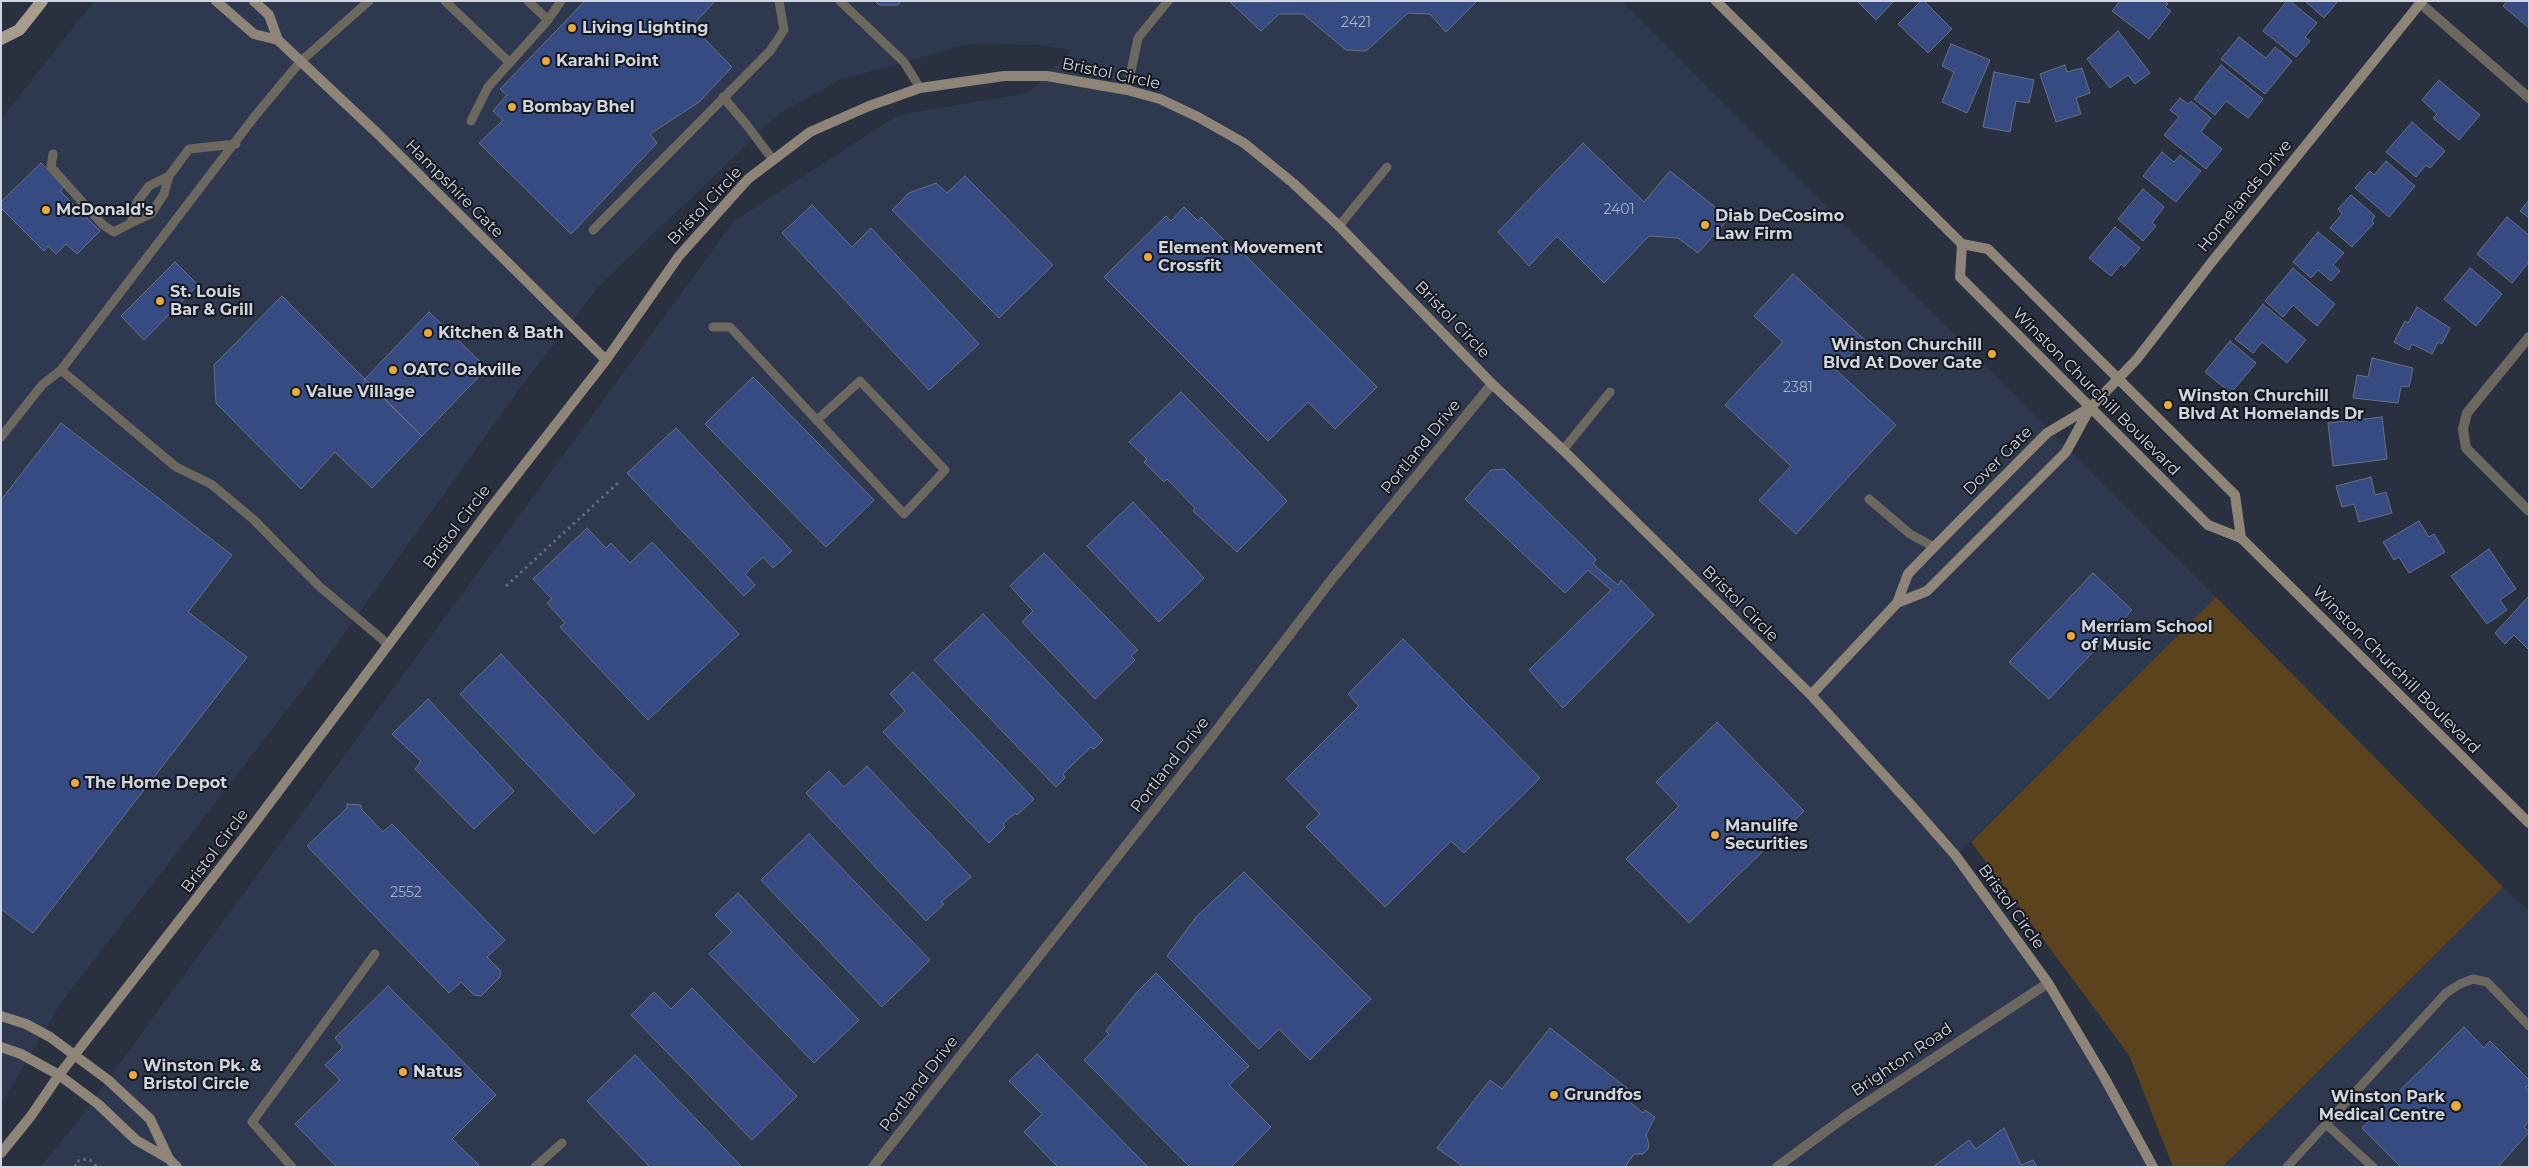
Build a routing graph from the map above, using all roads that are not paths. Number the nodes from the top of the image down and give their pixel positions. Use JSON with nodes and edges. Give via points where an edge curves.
{"nodes":[{"id":1,"x":42,"y":1,"type":"edge"},
{"id":2,"x":216,"y":1,"type":"edge"},
{"id":3,"x":254,"y":1,"type":"edge"},
{"id":4,"x":368,"y":1,"type":"edge"},
{"id":5,"x":445,"y":1,"type":"edge"},
{"id":6,"x":528,"y":1,"type":"edge"},
{"id":7,"x":561,"y":1,"type":"edge"},
{"id":8,"x":779,"y":1,"type":"edge"},
{"id":9,"x":840,"y":1,"type":"edge"},
{"id":10,"x":1168,"y":1,"type":"edge"},
{"id":11,"x":1716,"y":1,"type":"edge"},
{"id":12,"x":2421,"y":2,"type":"edge"},
{"id":13,"x":548,"y":20,"type":"junction"},
{"id":14,"x":1,"y":39,"type":"edge"},
{"id":15,"x":278,"y":40,"type":"junction"},
{"id":16,"x":300,"y":62,"type":"junction"},
{"id":17,"x":510,"y":63,"type":"junction"},
{"id":18,"x":920,"y":88,"type":"junction"},
{"id":19,"x":1127,"y":90,"type":"junction"},
{"id":20,"x":722,"y":97,"type":"junction"},
{"id":21,"x":2529,"y":98,"type":"edge"},
{"id":22,"x":472,"y":121,"type":"dead end"},
{"id":23,"x":236,"y":144,"type":"junction"},
{"id":24,"x":53,"y":154,"type":"dead end"},
{"id":25,"x":773,"y":160,"type":"junction"},
{"id":26,"x":1387,"y":167,"type":"dead end"},
{"id":27,"x":169,"y":176,"type":"junction"},
{"id":28,"x":130,"y":223,"type":"junction"},
{"id":29,"x":1339,"y":226,"type":"junction"},
{"id":30,"x":594,"y":230,"type":"dead end"},
{"id":31,"x":1962,"y":244,"type":"junction"},
{"id":32,"x":713,"y":327,"type":"dead end"},
{"id":33,"x":2529,"y":337,"type":"edge"},
{"id":34,"x":606,"y":360,"type":"junction"},
{"id":35,"x":61,"y":370,"type":"junction"},
{"id":36,"x":2118,"y":379,"type":"junction"},
{"id":37,"x":1492,"y":384,"type":"junction"},
{"id":38,"x":1610,"y":392,"type":"dead end"},
{"id":39,"x":2090,"y":408,"type":"junction"},
{"id":40,"x":817,"y":420,"type":"junction"},
{"id":41,"x":1,"y":436,"type":"edge"},
{"id":42,"x":1563,"y":450,"type":"junction"},
{"id":43,"x":1870,"y":499,"type":"dead end"},
{"id":44,"x":2529,"y":511,"type":"edge"},
{"id":45,"x":2241,"y":538,"type":"junction"},
{"id":46,"x":1934,"y":547,"type":"junction"},
{"id":47,"x":1897,"y":603,"type":"junction"},
{"id":48,"x":389,"y":645,"type":"junction"},
{"id":49,"x":1811,"y":695,"type":"junction"},
{"id":50,"x":2529,"y":823,"type":"edge"},
{"id":51,"x":374,"y":954,"type":"dead end"},
{"id":52,"x":2048,"y":983,"type":"junction"},
{"id":53,"x":1,"y":1016,"type":"edge"},
{"id":54,"x":2529,"y":1026,"type":"edge"},
{"id":55,"x":1,"y":1047,"type":"edge"},
{"id":56,"x":76,"y":1054,"type":"junction"},
{"id":57,"x":58,"y":1075,"type":"junction"},
{"id":58,"x":2326,"y":1124,"type":"junction"},
{"id":59,"x":562,"y":1143,"type":"dead end"},
{"id":60,"x":1,"y":1154,"type":"edge"},
{"id":61,"x":169,"y":1159,"type":"junction"},
{"id":62,"x":2370,"y":1166,"type":"edge"},
{"id":63,"x":177,"y":1167,"type":"edge"},
{"id":64,"x":292,"y":1167,"type":"edge"},
{"id":65,"x":535,"y":1167,"type":"edge"},
{"id":66,"x":873,"y":1167,"type":"edge"},
{"id":67,"x":1777,"y":1167,"type":"edge"},
{"id":68,"x":2153,"y":1167,"type":"edge"},
{"id":69,"x":2287,"y":1167,"type":"edge"}],
"edges":[{"from":1,"to":14,"type":"main road","via":[[19,30]]},
{"from":2,"to":15,"type":"street","via":[[254,34]]},
{"from":3,"to":15,"type":"street","name":"Hampshire Gate","via":[[269,15]]},
{"from":4,"to":16,"type":"lane"},
{"from":5,"to":17,"type":"lane"},
{"from":6,"to":13,"type":"lane"},
{"from":7,"to":13,"type":"lane"},
{"from":8,"to":20,"type":"lane","via":[[784,30],[770,51]]},
{"from":9,"to":18,"type":"lane","via":[[904,62]]},
{"from":10,"to":19,"type":"lane","via":[[1138,38]]},
{"from":11,"to":31,"type":"street"},
{"from":12,"to":21,"type":"street"},
{"from":12,"to":36,"type":"street","name":"Homelands Drive"},
{"from":13,"to":17,"type":"lane"},
{"from":15,"to":16,"type":"street","name":"Hampshire Gate"},
{"from":16,"to":23,"type":"lane","via":[[254,116]]},
{"from":16,"to":34,"type":"street","name":"Hampshire Gate"},
{"from":17,"to":22,"type":"lane","via":[[488,86]]},
{"from":18,"to":19,"type":"street","name":"Bristol Circle","via":[[1004,76],[1047,76]]},
{"from":18,"to":25,"type":"street","name":"Bristol Circle","via":[[810,132]]},
{"from":19,"to":29,"type":"street","name":"Bristol Circle","via":[[1160,99],[1244,143]]},
{"from":20,"to":25,"type":"lane"},
{"from":20,"to":30,"type":"lane"},
{"from":23,"to":27,"type":"lane","via":[[189,149]]},
{"from":23,"to":35,"type":"lane"},
{"from":24,"to":28,"type":"lane","via":[[51,167],[103,225],[114,232]]},
{"from":25,"to":34,"type":"street","name":"Bristol Circle","via":[[748,179],[679,256]]},
{"from":26,"to":29,"type":"lane"},
{"from":27,"to":28,"type":"lane","via":[[149,186],[137,202]]},
{"from":27,"to":28,"type":"lane","via":[[164,194],[152,214]]},
{"from":29,"to":37,"type":"street","name":"Bristol Circle"},
{"from":31,"to":36,"type":"street","name":"Winston Churchill Boulevard","via":[[1988,249]]},
{"from":31,"to":39,"type":"street","name":"Winston Churchill Boulevard","via":[[1960,277]]},
{"from":32,"to":40,"type":"lane","via":[[730,327]]},
{"from":33,"to":44,"type":"street","via":[[2467,414],[2463,429],[2466,448]]},
{"from":34,"to":48,"type":"street","name":"Bristol Circle"},
{"from":35,"to":41,"type":"lane","via":[[42,385]]},
{"from":35,"to":48,"type":"lane","via":[[176,467],[211,484],[252,519],[319,586]]},
{"from":36,"to":39,"type":"street","name":"Homelands Drive"},
{"from":36,"to":45,"type":"street","name":"Winston Churchill Boulevard","via":[[2235,495]]},
{"from":37,"to":42,"type":"street","name":"Bristol Circle"},
{"from":37,"to":66,"type":"street","name":"Portland Drive","via":[[1332,579]]},
{"from":38,"to":42,"type":"lane"},
{"from":39,"to":45,"type":"street","name":"Winston Churchill Boulevard","via":[[2208,525]]},
{"from":39,"to":46,"type":"street","name":"Dover Gate","via":[[2046,433]]},
{"from":39,"to":47,"type":"street","name":"Dover Gate","via":[[2066,452],[1927,591]]},
{"from":40,"to":40,"type":"lane","via":[[904,514],[945,470],[860,381]]},
{"from":42,"to":49,"type":"street","name":"Bristol Circle"},
{"from":43,"to":46,"type":"lane","via":[[1910,534]]},
{"from":45,"to":50,"type":"street","name":"Winston Churchill Boulevard"},
{"from":46,"to":47,"type":"street","name":"Dover Gate","via":[[1908,574]]},
{"from":47,"to":49,"type":"street","name":"Dover Gate"},
{"from":48,"to":56,"type":"street","name":"Bristol Circle","via":[[172,933]]},
{"from":49,"to":52,"type":"street","name":"Bristol Circle","via":[[1956,856]]},
{"from":51,"to":64,"type":"lane","via":[[252,1122]]},
{"from":52,"to":67,"type":"street","name":"Brighton Road","via":[[1845,1117]]},
{"from":52,"to":68,"type":"street","name":"Bristol Circle"},
{"from":53,"to":56,"type":"street","via":[[26,1024]]},
{"from":54,"to":58,"type":"lane","via":[[2487,982],[2473,979],[2460,984],[2446,993]]},
{"from":55,"to":57,"type":"street","via":[[21,1054]]},
{"from":56,"to":57,"type":"street","name":"Bristol Circle"},
{"from":56,"to":61,"type":"street","via":[[150,1119]]},
{"from":57,"to":60,"type":"street","name":"Bristol Circle"},
{"from":57,"to":61,"type":"street","via":[[98,1104],[136,1140]]},
{"from":58,"to":62,"type":"lane"},
{"from":58,"to":69,"type":"lane"},
{"from":59,"to":65,"type":"lane"},
{"from":61,"to":63,"type":"street"}]}
